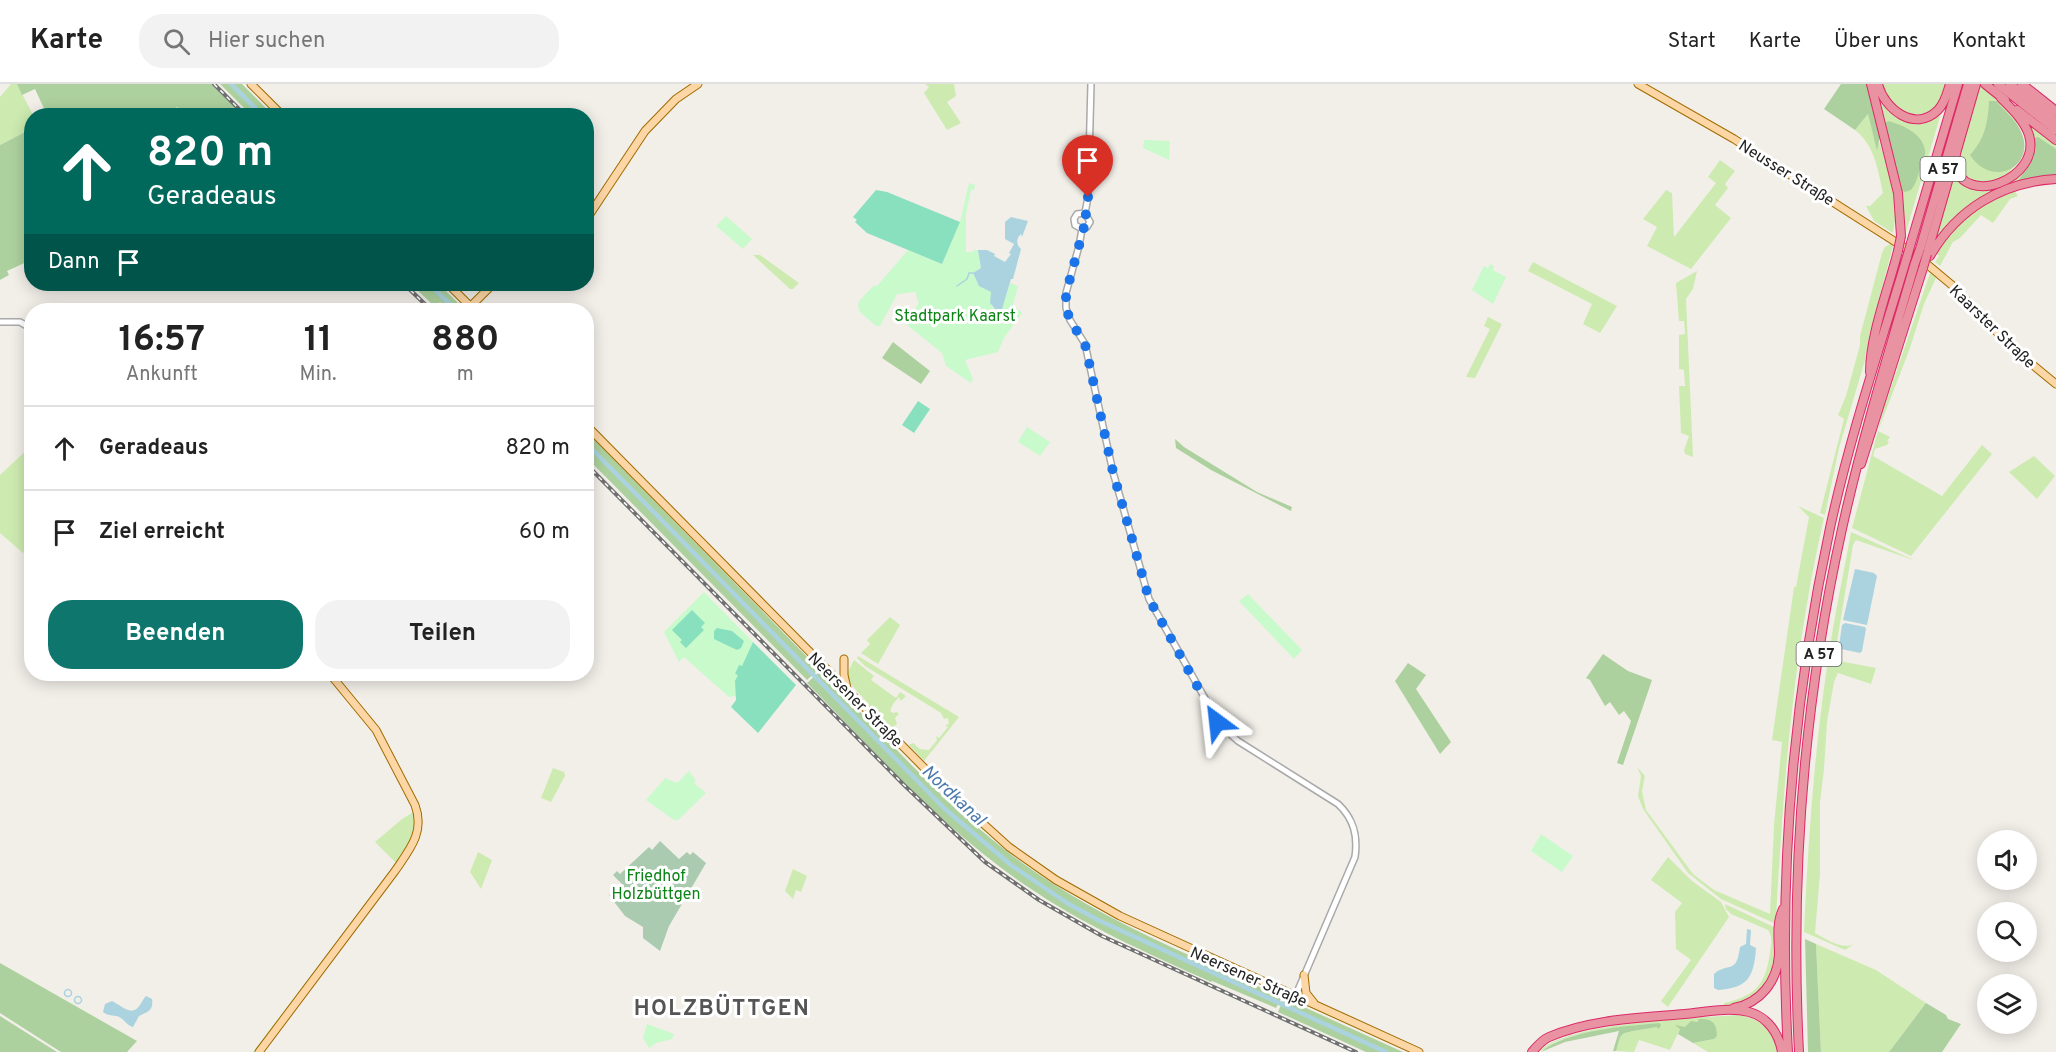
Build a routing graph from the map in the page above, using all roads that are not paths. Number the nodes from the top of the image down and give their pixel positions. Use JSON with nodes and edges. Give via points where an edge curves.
{"nodes":[{"id":1,"x":251,"y":84,"type":"edge"},
{"id":2,"x":698,"y":84,"type":"edge"},
{"id":3,"x":1091,"y":84,"type":"edge"},
{"id":4,"x":1638,"y":84,"type":"edge"},
{"id":5,"x":1871,"y":84,"type":"edge"},
{"id":6,"x":1878,"y":84,"type":"edge"},
{"id":7,"x":1976,"y":84,"type":"edge"},
{"id":8,"x":1985,"y":84,"type":"edge"},
{"id":9,"x":1998,"y":84,"type":"edge"},
{"id":10,"x":2010,"y":84,"type":"edge"},
{"id":11,"x":2022,"y":84,"type":"edge"},
{"id":12,"x":1953,"y":85,"type":"edge"},
{"id":13,"x":1969,"y":89,"type":"edge"},
{"id":14,"x":2001,"y":98,"type":"junction"},
{"id":15,"x":275,"y":108,"type":"edge"},
{"id":16,"x":2056,"y":111,"type":"edge"},
{"id":17,"x":2056,"y":121,"type":"edge"},
{"id":18,"x":2056,"y":130,"type":"edge"},
{"id":19,"x":2056,"y":140,"type":"edge"},
{"id":20,"x":1957,"y":147,"type":"junction"},
{"id":21,"x":2056,"y":179,"type":"edge"},
{"id":22,"x":594,"y":208,"type":"edge"},
{"id":23,"x":1085,"y":213,"type":"junction"},
{"id":24,"x":1082,"y":229,"type":"junction"},
{"id":25,"x":1926,"y":253,"type":"junction"},
{"id":26,"x":1924,"y":267,"type":"junction"},
{"id":27,"x":454,"y":291,"type":"edge"},
{"id":28,"x":487,"y":291,"type":"edge"},
{"id":29,"x":465,"y":303,"type":"edge"},
{"id":30,"x":476,"y":303,"type":"edge"},
{"id":31,"x":0,"y":322,"type":"edge"},
{"id":32,"x":24,"y":325,"type":"edge"},
{"id":33,"x":1870,"y":380,"type":"junction"},
{"id":34,"x":2056,"y":384,"type":"edge"},
{"id":35,"x":594,"y":433,"type":"edge"},
{"id":36,"x":1851,"y":487,"type":"junction"},
{"id":37,"x":844,"y":659,"type":"dead end"},
{"id":38,"x":336,"y":681,"type":"edge"},
{"id":39,"x":848,"y":691,"type":"junction"},
{"id":40,"x":1782,"y":935,"type":"junction"},
{"id":41,"x":1304,"y":975,"type":"junction"},
{"id":42,"x":1797,"y":976,"type":"junction"},
{"id":43,"x":1295,"y":997,"type":"junction"},
{"id":44,"x":1318,"y":1007,"type":"junction"},
{"id":45,"x":1724,"y":1011,"type":"junction"},
{"id":46,"x":259,"y":1052,"type":"edge"},
{"id":47,"x":1419,"y":1052,"type":"edge"},
{"id":48,"x":1532,"y":1052,"type":"edge"},
{"id":49,"x":1782,"y":1052,"type":"edge"},
{"id":50,"x":1788,"y":1052,"type":"edge"},
{"id":51,"x":1799,"y":1052,"type":"edge"},
{"id":52,"x":1804,"y":1052,"type":"edge"}],
"edges":[{"from":1,"to":15,"type":"main road"},
{"from":2,"to":22,"type":"main road","via":[[654,120]]},
{"from":3,"to":23,"type":"street"},
{"from":4,"to":26,"type":"main road","name":"Neusser Straße","via":[[1893,239]]},
{"from":5,"to":33,"type":"highway","bridge":true,"via":[[1898,193],[1901,236],[1872,351]]},
{"from":6,"to":12,"type":"highway","via":[[1892,109],[1910,118],[1925,117],[1938,110]]},
{"from":7,"to":13,"type":"highway"},
{"from":8,"to":14,"type":"highway"},
{"from":9,"to":18,"type":"highway"},
{"from":10,"to":17,"type":"highway"},
{"from":11,"to":16,"type":"highway"},
{"from":12,"to":33,"type":"highway","number":"A 57","bridge":true,"via":[[1937,155]]},
{"from":13,"to":20,"type":"highway"},
{"from":13,"to":25,"type":"highway","number":"A 57"},
{"from":14,"to":19,"type":"highway"},
{"from":14,"to":20,"type":"highway","via":[[2029,135],[2029,158],[2019,172],[1991,185],[1972,185],[1957,171]]},
{"from":20,"to":25,"type":"highway"},
{"from":21,"to":25,"type":"highway","via":[[2021,184],[1984,199]]},
{"from":23,"to":24,"type":"street","via":[[1090,222]]},
{"from":23,"to":24,"type":"street","via":[[1074,219],[1076,227]]},
{"from":24,"to":41,"type":"street","via":[[1066,308],[1085,344],[1115,480],[1149,599],[1220,725],[1238,741],[1338,804],[1353,824],[1353,862]]},
{"from":25,"to":26,"type":"highway","number":"A 57","bridge":true},
{"from":25,"to":26,"type":"highway","bridge":true},
{"from":26,"to":34,"type":"main road","name":"Kaarster Straße","via":[[1953,286],[2012,348]]},
{"from":26,"to":36,"type":"highway","via":[[1865,455]]},
{"from":26,"to":36,"type":"highway","number":"A 57","via":[[1879,383]]},
{"from":27,"to":29,"type":"main road"},
{"from":28,"to":30,"type":"main road"},
{"from":31,"to":32,"type":"street"},
{"from":33,"to":40,"type":"highway","number":"A 57","via":[[1833,515],[1810,634],[1791,788]]},
{"from":35,"to":39,"type":"main road","name":"Neersener Straße"},
{"from":36,"to":42,"type":"highway","number":"A 57","via":[[1809,728],[1800,817]]},
{"from":37,"to":39,"type":"main road"},
{"from":38,"to":46,"type":"main road","via":[[379,734],[415,805],[418,831],[396,871]]},
{"from":39,"to":43,"type":"main road","name":"Neersener Straße","via":[[968,811],[1034,865],[1120,916]]},
{"from":40,"to":45,"type":"highway","via":[[1777,967],[1768,988],[1748,1004]]},
{"from":40,"to":50,"type":"highway"},
{"from":41,"to":43,"type":"street"},
{"from":41,"to":44,"type":"main road","via":[[1308,997]]},
{"from":42,"to":51,"type":"highway","number":"A 57"},
{"from":42,"to":52,"type":"highway"},
{"from":43,"to":44,"type":"main road","name":"Neersener Straße"},
{"from":44,"to":47,"type":"main road","name":"Neersener Straße"},
{"from":45,"to":48,"type":"highway","via":[[1604,1023],[1545,1040]]},
{"from":45,"to":49,"type":"highway","via":[[1749,1012],[1763,1019],[1776,1032]]}]}
